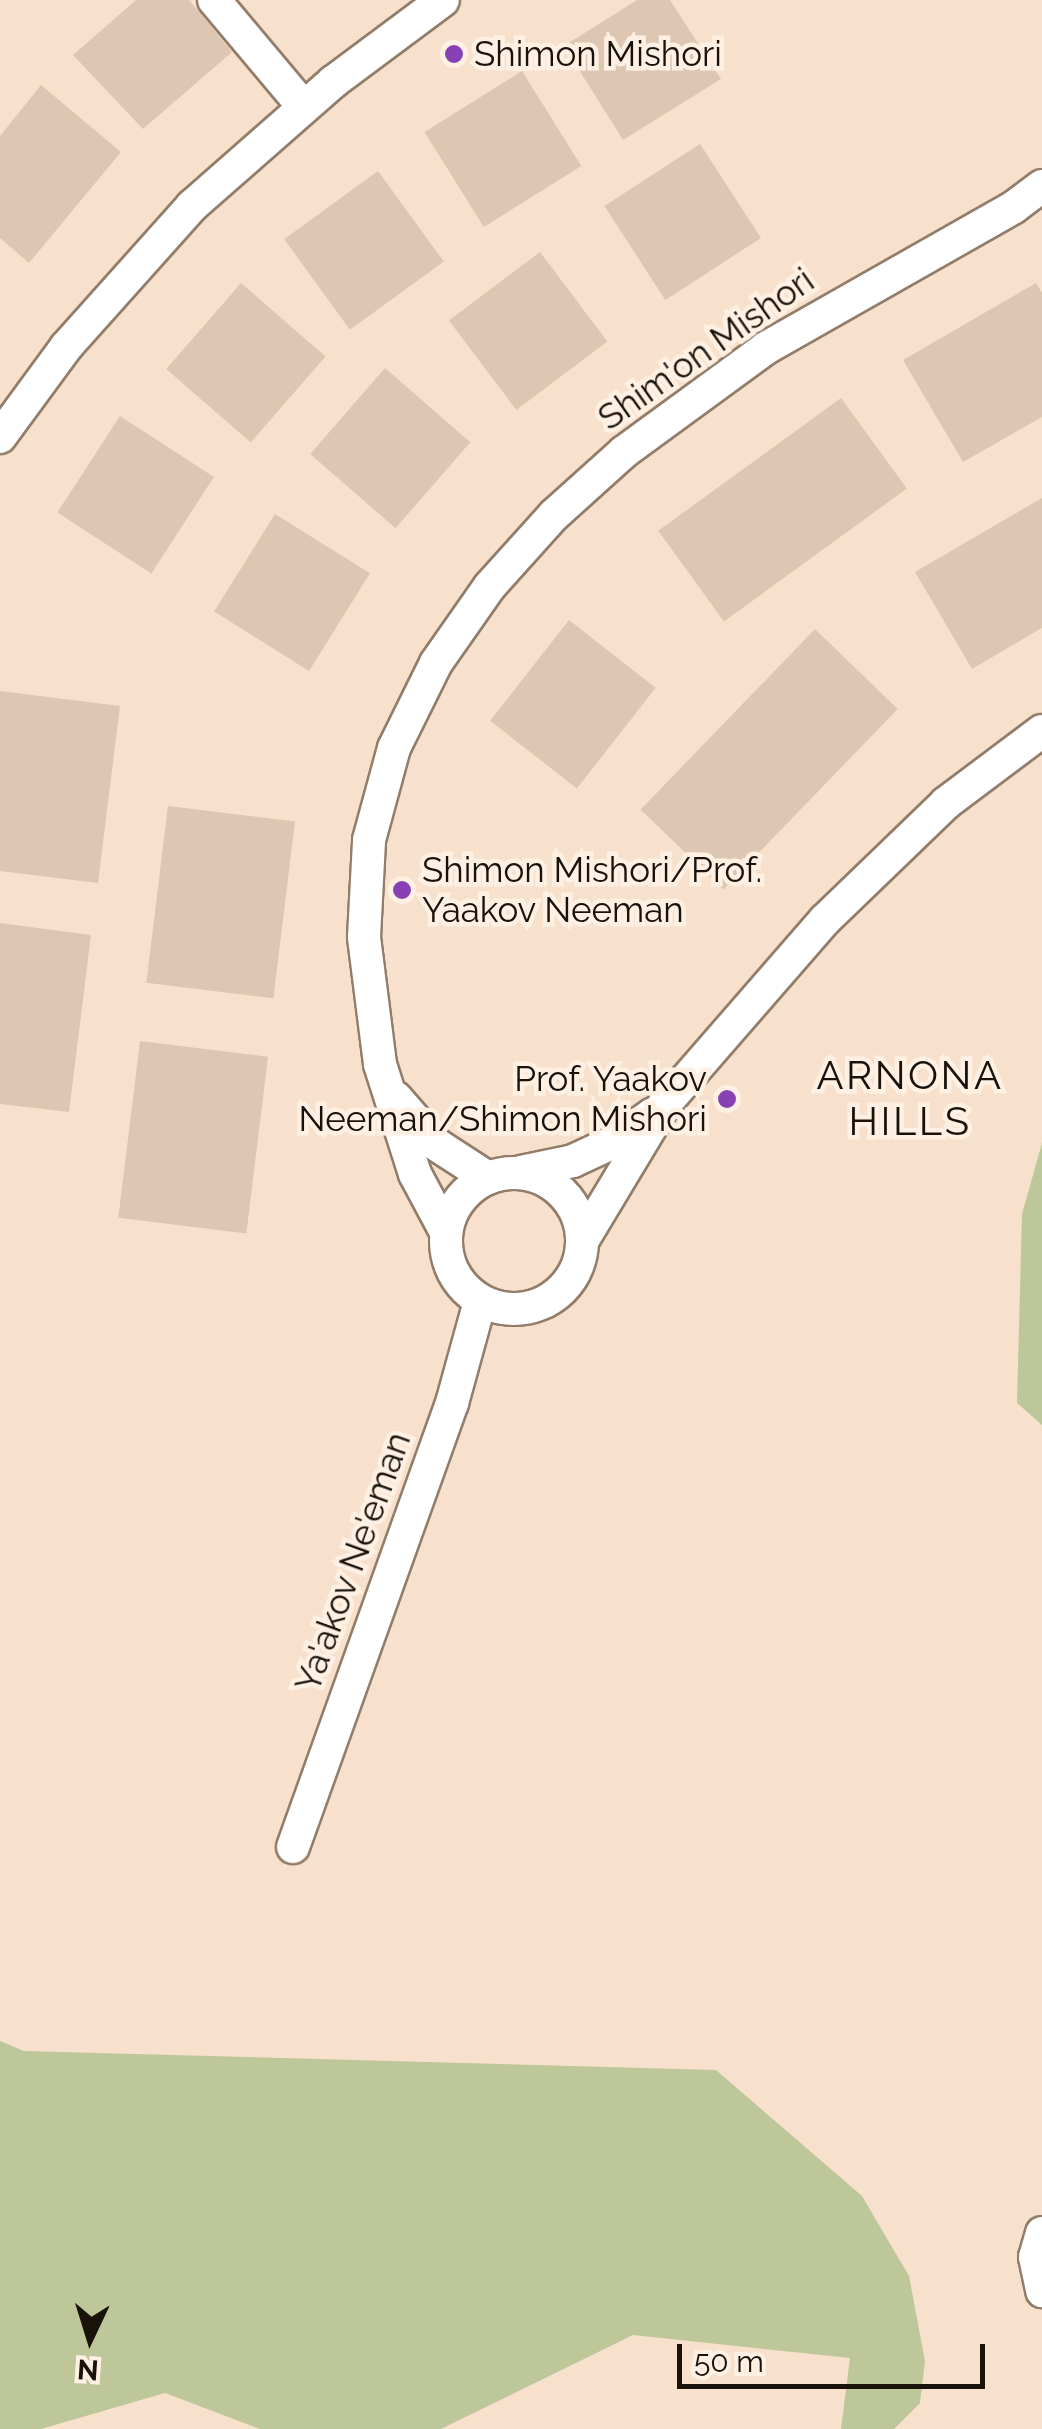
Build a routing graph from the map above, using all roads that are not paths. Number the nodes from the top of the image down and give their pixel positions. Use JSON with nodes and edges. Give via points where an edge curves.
{"nodes":[{"id":1,"x":214,"y":0,"type":"edge"},
{"id":2,"x":443,"y":0,"type":"edge"},
{"id":3,"x":303,"y":106,"type":"junction"},
{"id":4,"x":1042,"y":186,"type":"edge"},
{"id":5,"x":0,"y":437,"type":"edge"},
{"id":6,"x":1042,"y":731,"type":"edge"},
{"id":7,"x":387,"y":1087,"type":"junction"},
{"id":8,"x":664,"y":1105,"type":"junction"},
{"id":9,"x":503,"y":1175,"type":"junction"},
{"id":10,"x":446,"y":1232,"type":"junction"},
{"id":11,"x":584,"y":1238,"type":"junction"},
{"id":12,"x":480,"y":1301,"type":"junction"},
{"id":13,"x":293,"y":1847,"type":"dead end"},
{"id":14,"x":1042,"y":2233,"type":"edge"},
{"id":15,"x":1042,"y":2291,"type":"edge"}],
"edges":[{"from":1,"to":3,"type":"street"},
{"from":2,"to":3,"type":"street"},
{"from":3,"to":5,"type":"street","via":[[127,275]]},
{"from":4,"to":7,"type":"street","name":"Shim'on Mishori","via":[[696,396],[554,514],[490,586],[436,663],[394,748],[369,840],[364,937]]},
{"from":6,"to":8,"type":"street","via":[[976,778],[865,878]]},
{"from":7,"to":9,"type":"street","name":"Shim'on Mishori","via":[[437,1145]]},
{"from":7,"to":10,"type":"street","name":"Shim'on Mishori","via":[[415,1174]]},
{"from":8,"to":9,"type":"street","via":[[614,1142],[572,1161]]},
{"from":8,"to":11,"type":"street"},
{"from":9,"to":10,"type":"street","via":[[460,1199]]},
{"from":9,"to":11,"type":"street","via":[[538,1177],[570,1200]]},
{"from":10,"to":12,"type":"street","via":[[452,1272]]},
{"from":11,"to":12,"type":"street","via":[[573,1278],[542,1305],[500,1309]]},
{"from":12,"to":13,"type":"street","name":"Ya'akov Ne'eman","via":[[452,1403]]},
{"from":14,"to":15,"type":"street","via":[[1036,2256]]}]}
